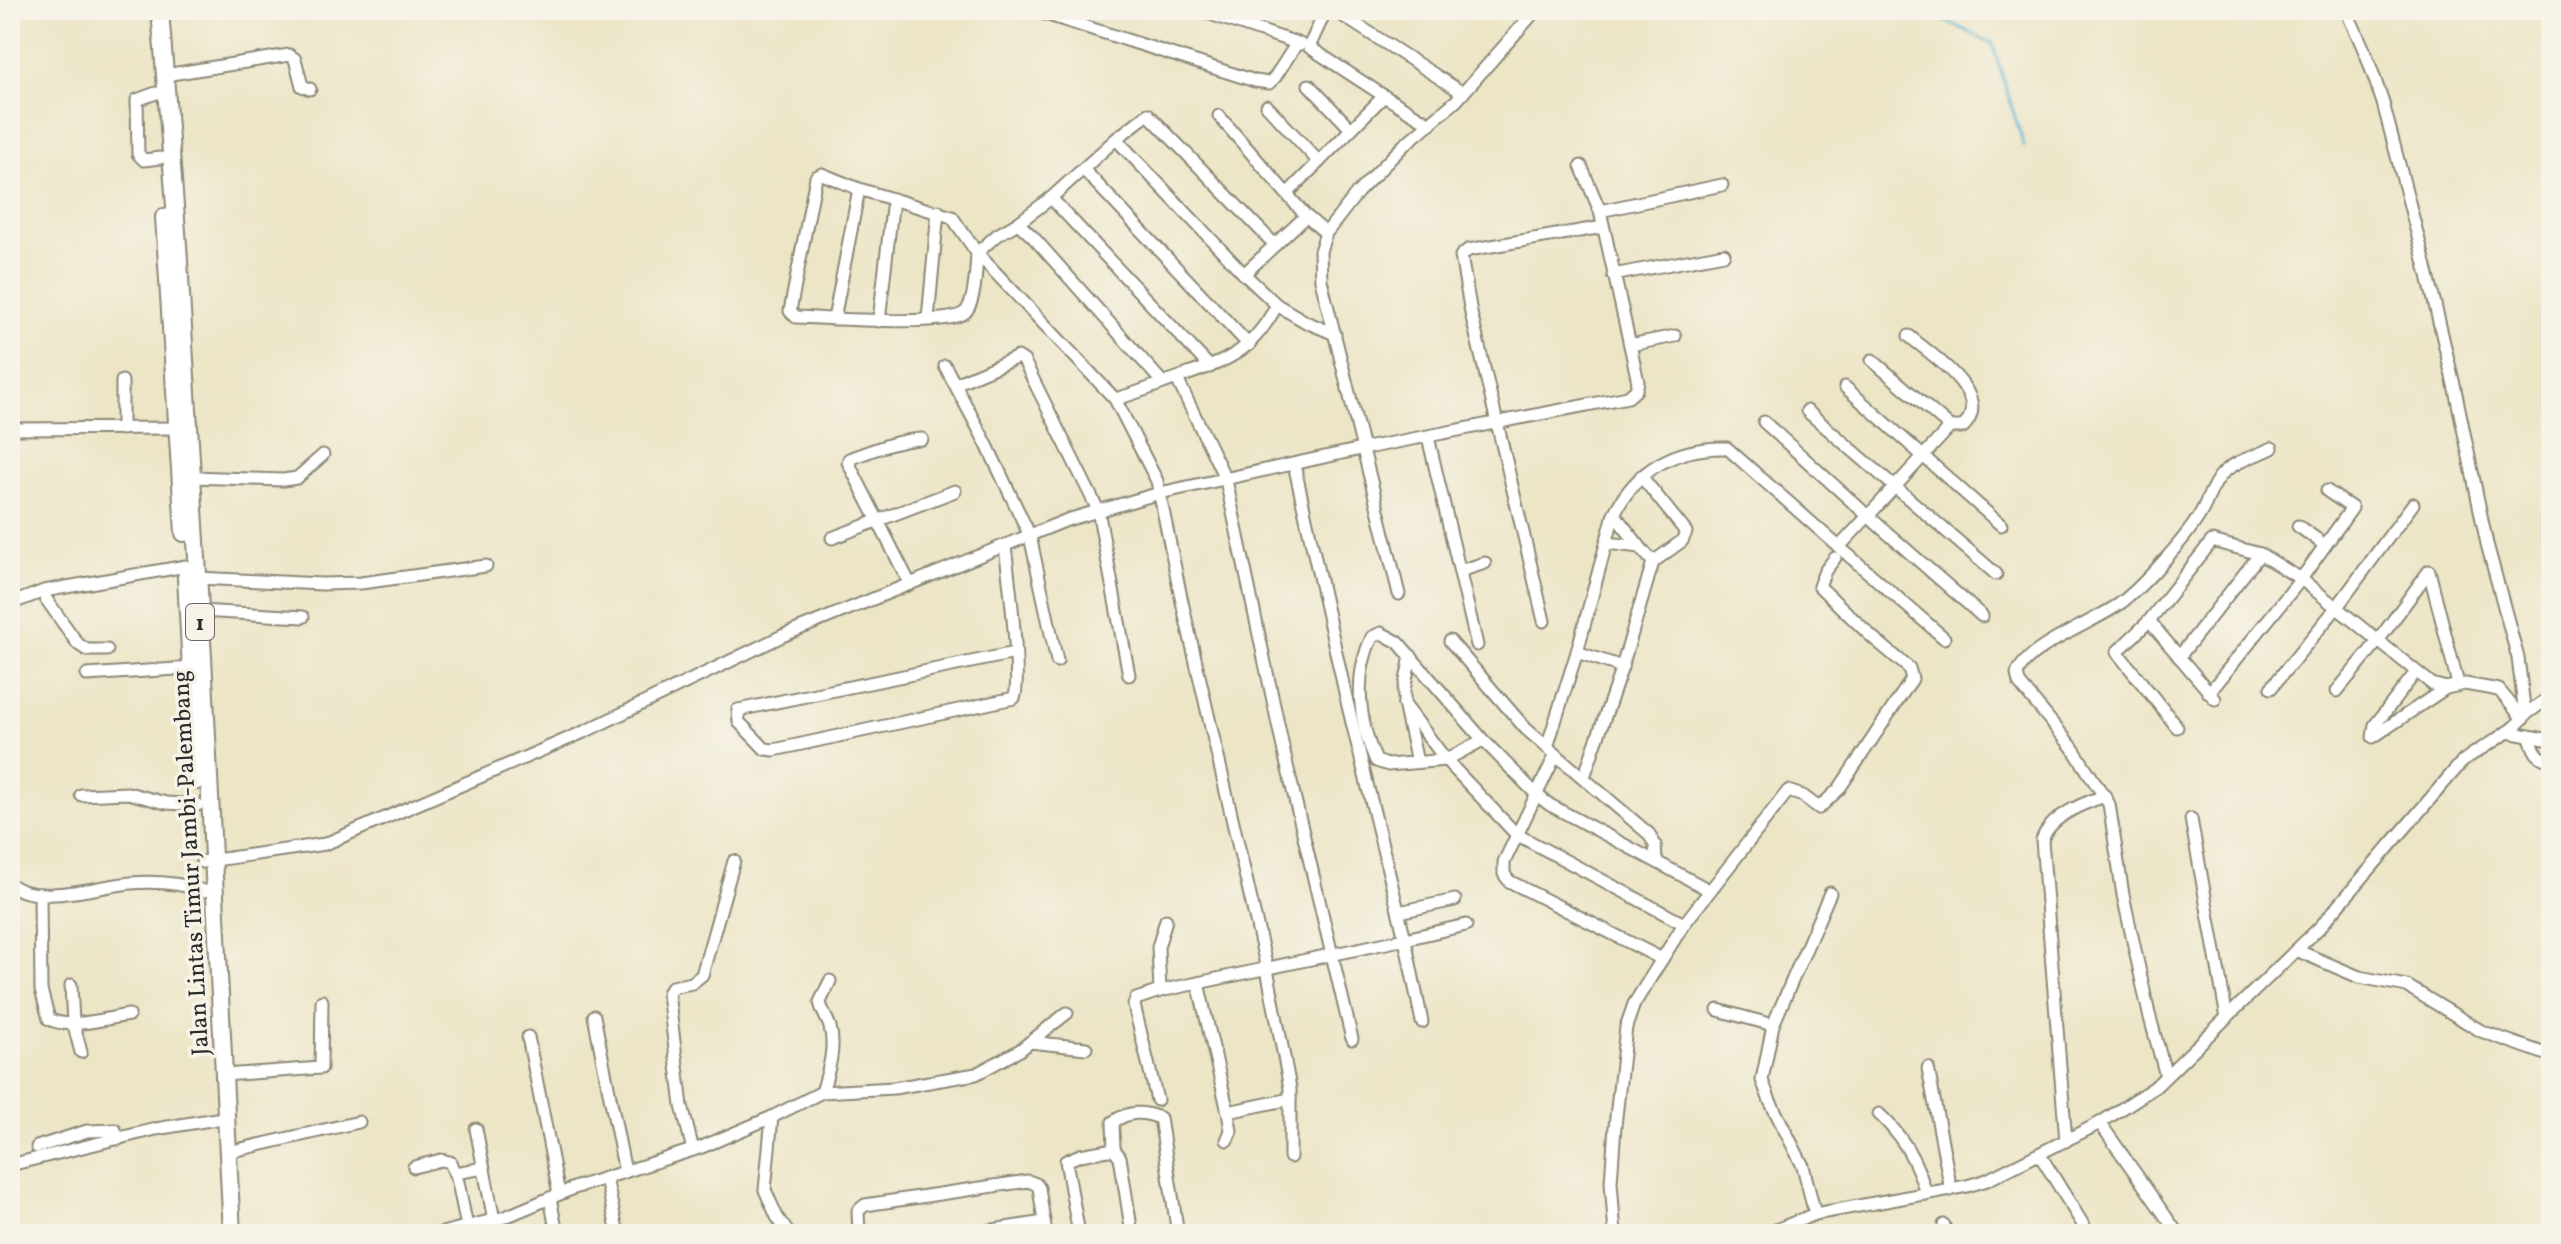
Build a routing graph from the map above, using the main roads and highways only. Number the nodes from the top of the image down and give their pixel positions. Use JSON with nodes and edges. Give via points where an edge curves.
{"nodes":[{"id":1,"x":151,"y":10,"type":"edge"},
{"id":2,"x":160,"y":10,"type":"edge"},
{"id":3,"x":183,"y":428,"type":"junction"},
{"id":4,"x":191,"y":572,"type":"junction"},
{"id":5,"x":207,"y":862,"type":"junction"},
{"id":6,"x":222,"y":1234,"type":"edge"},
{"id":7,"x":232,"y":1234,"type":"edge"}],
"edges":[{"from":1,"to":3,"type":"highway","name":"Jalan Lintas Timur Jambi-Palembang","number":"1"},
{"from":2,"to":3,"type":"highway","name":"Jalan Lintas Timur Jambi-Palembang","number":"1"},
{"from":3,"to":4,"type":"highway","name":"Jalan Lintas Timur Jambi-Palembang","number":"1"},
{"from":3,"to":4,"type":"highway","name":"Jalan Lintas Timur Jambi-Palembang","number":"1","via":[[192,477]]},
{"from":4,"to":5,"type":"highway","name":"Jalan Lintas Timur Jambi-Palembang","number":"1","via":[[198,805]]},
{"from":4,"to":5,"type":"highway","name":"Jalan Lintas Timur Jambi-Palembang","number":"1","via":[[200,611]]},
{"from":5,"to":6,"type":"highway","name":"Jalan Lintas Timur Jambi-Palembang","number":"1","via":[[204,891]]},
{"from":5,"to":7,"type":"highway","name":"Jalan Lintas Timur Jambi-Palembang","number":"1"}]}
